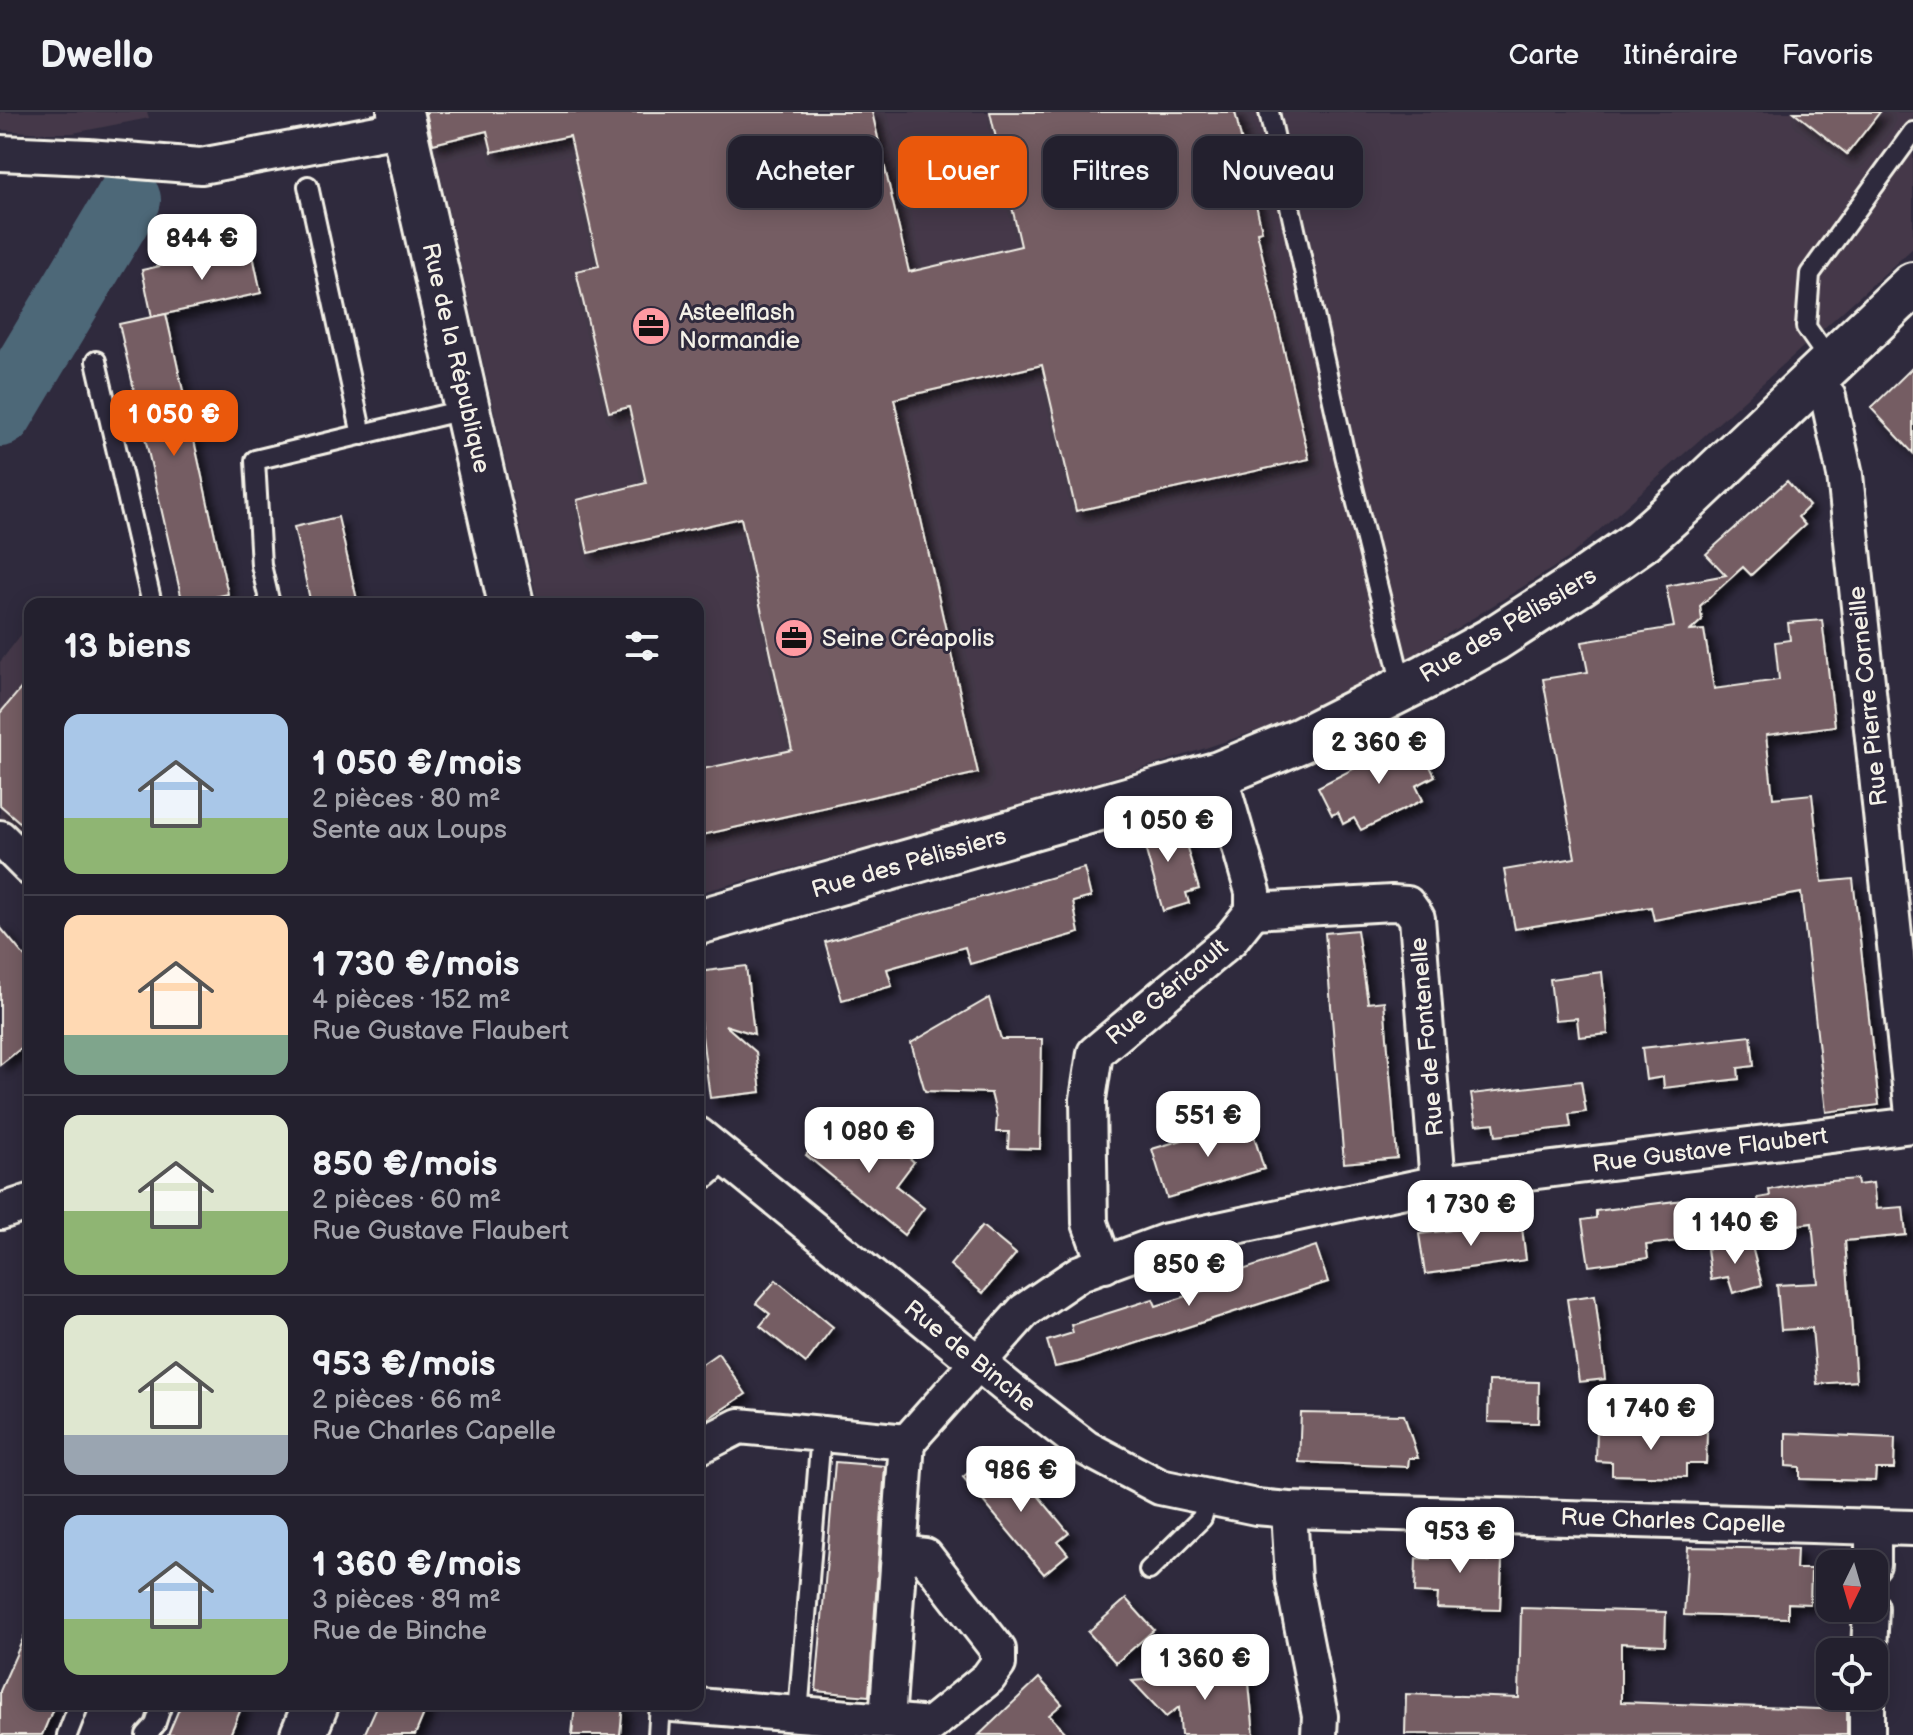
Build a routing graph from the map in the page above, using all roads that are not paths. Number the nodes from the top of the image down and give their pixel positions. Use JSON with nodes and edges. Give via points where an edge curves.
{"nodes":[{"id":1,"x":1269,"y":112,"type":"edge"},
{"id":2,"x":402,"y":120,"type":"edge"},
{"id":3,"x":1913,"y":132,"type":"edge"},
{"id":4,"x":0,"y":153,"type":"edge"},
{"id":5,"x":308,"y":186,"type":"dead end"},
{"id":6,"x":1913,"y":285,"type":"edge"},
{"id":7,"x":96,"y":361,"type":"dead end"},
{"id":8,"x":1822,"y":372,"type":"junction"},
{"id":9,"x":467,"y":409,"type":"junction"},
{"id":10,"x":362,"y":435,"type":"junction"},
{"id":11,"x":151,"y":598,"type":"edge"},
{"id":12,"x":269,"y":598,"type":"edge"},
{"id":13,"x":510,"y":598,"type":"edge"},
{"id":14,"x":1403,"y":689,"type":"junction"},
{"id":15,"x":1219,"y":774,"type":"junction"},
{"id":16,"x":0,"y":838,"type":"edge"},
{"id":17,"x":24,"y":862,"type":"edge"},
{"id":18,"x":1253,"y":911,"type":"junction"},
{"id":19,"x":704,"y":920,"type":"edge"},
{"id":20,"x":1904,"y":953,"type":"edge"},
{"id":21,"x":1913,"y":1114,"type":"edge"},
{"id":22,"x":1913,"y":1125,"type":"edge"},
{"id":23,"x":704,"y":1140,"type":"edge"},
{"id":24,"x":728,"y":1159,"type":"junction"},
{"id":25,"x":704,"y":1178,"type":"edge"},
{"id":26,"x":1438,"y":1183,"type":"junction"},
{"id":27,"x":24,"y":1204,"type":"edge"},
{"id":28,"x":0,"y":1212,"type":"edge"},
{"id":29,"x":1105,"y":1265,"type":"junction"},
{"id":30,"x":978,"y":1363,"type":"junction"},
{"id":31,"x":821,"y":1434,"type":"junction"},
{"id":32,"x":907,"y":1442,"type":"junction"},
{"id":33,"x":704,"y":1444,"type":"edge"},
{"id":34,"x":1208,"y":1496,"type":"junction"},
{"id":35,"x":1289,"y":1510,"type":"junction"},
{"id":36,"x":1873,"y":1527,"type":"junction"},
{"id":37,"x":1913,"y":1528,"type":"edge"},
{"id":38,"x":1873,"y":1550,"type":"edge"},
{"id":39,"x":899,"y":1553,"type":"junction"},
{"id":40,"x":1149,"y":1570,"type":"dead end"},
{"id":41,"x":704,"y":1706,"type":"edge"},
{"id":42,"x":77,"y":1710,"type":"edge"},
{"id":43,"x":160,"y":1710,"type":"edge"},
{"id":44,"x":313,"y":1710,"type":"edge"},
{"id":45,"x":660,"y":1710,"type":"edge"},
{"id":46,"x":1867,"y":1710,"type":"edge"},
{"id":47,"x":798,"y":1714,"type":"junction"},
{"id":48,"x":887,"y":1721,"type":"junction"},
{"id":49,"x":67,"y":1735,"type":"edge"},
{"id":50,"x":146,"y":1735,"type":"edge"},
{"id":51,"x":303,"y":1735,"type":"edge"},
{"id":52,"x":658,"y":1735,"type":"edge"},
{"id":53,"x":1319,"y":1735,"type":"edge"},
{"id":54,"x":1867,"y":1735,"type":"edge"}],
"edges":[{"from":1,"to":14,"type":"lane"},
{"from":2,"to":4,"type":"street","via":[[201,166]]},
{"from":2,"to":9,"type":"street","name":"Rue de la République"},
{"from":3,"to":8,"type":"lane","via":[[1810,274],[1806,327]]},
{"from":5,"to":10,"type":"lane"},
{"from":6,"to":8,"type":"street","name":"Rue des Pélissiers"},
{"from":7,"to":11,"type":"lane"},
{"from":8,"to":14,"type":"street","name":"Rue des Pélissiers","via":[[1642,540],[1494,639]]},
{"from":8,"to":20,"type":"street","name":"Rue Pierre Corneille","via":[[1845,475]]},
{"from":9,"to":10,"type":"lane"},
{"from":9,"to":13,"type":"street","name":"Rue de la République"},
{"from":10,"to":12,"type":"lane","via":[[255,460],[261,565]]},
{"from":14,"to":15,"type":"street","name":"Rue des Pélissiers"},
{"from":15,"to":18,"type":"street","via":[[1253,892]]},
{"from":15,"to":19,"type":"street","name":"Rue des Pélissiers"},
{"from":16,"to":17,"type":"street"},
{"from":18,"to":26,"type":"street","name":"Rue de Fontenelle","via":[[1392,903],[1407,904],[1417,918]]},
{"from":18,"to":29,"type":"street","name":"Rue Géricault","via":[[1230,940],[1095,1053],[1088,1099],[1090,1223]]},
{"from":20,"to":21,"type":"street","name":"Rue Pierre Corneille"},
{"from":22,"to":26,"type":"street","name":"Rue Gustave Flaubert"},
{"from":23,"to":24,"type":"street","name":"Rue de Binche"},
{"from":24,"to":25,"type":"lane"},
{"from":24,"to":30,"type":"street","name":"Rue de Binche"},
{"from":26,"to":29,"type":"street","name":"Rue Gustave Flaubert","via":[[1167,1241]]},
{"from":27,"to":28,"type":"street"},
{"from":29,"to":30,"type":"street","name":"Rue Gustave Flaubert","via":[[1080,1273],[1024,1311]]},
{"from":30,"to":32,"type":"street","name":"Rue Gustave Flaubert"},
{"from":30,"to":34,"type":"street","name":"Rue de Binche","via":[[1086,1448],[1160,1487]]},
{"from":31,"to":32,"type":"street"},
{"from":31,"to":33,"type":"street","via":[[739,1426]]},
{"from":31,"to":47,"type":"lane"},
{"from":32,"to":39,"type":"street"},
{"from":34,"to":35,"type":"street","name":"Rue de Binche"},
{"from":34,"to":40,"type":"lane","via":[[1202,1518]]},
{"from":35,"to":36,"type":"street","name":"Rue Charles Capelle"},
{"from":35,"to":53,"type":"street","via":[[1293,1579],[1320,1716]]},
{"from":36,"to":37,"type":"street","name":"Rue Charles Capelle"},
{"from":36,"to":38,"type":"street"},
{"from":39,"to":48,"type":"street"},
{"from":39,"to":48,"type":"street","via":[[925,1556],[998,1650],[998,1664],[930,1725]]},
{"from":41,"to":47,"type":"street"},
{"from":42,"to":49,"type":"lane"},
{"from":43,"to":50,"type":"lane"},
{"from":44,"to":51,"type":"street"},
{"from":45,"to":52,"type":"lane"},
{"from":46,"to":54,"type":"street"},
{"from":47,"to":48,"type":"street"}]}
